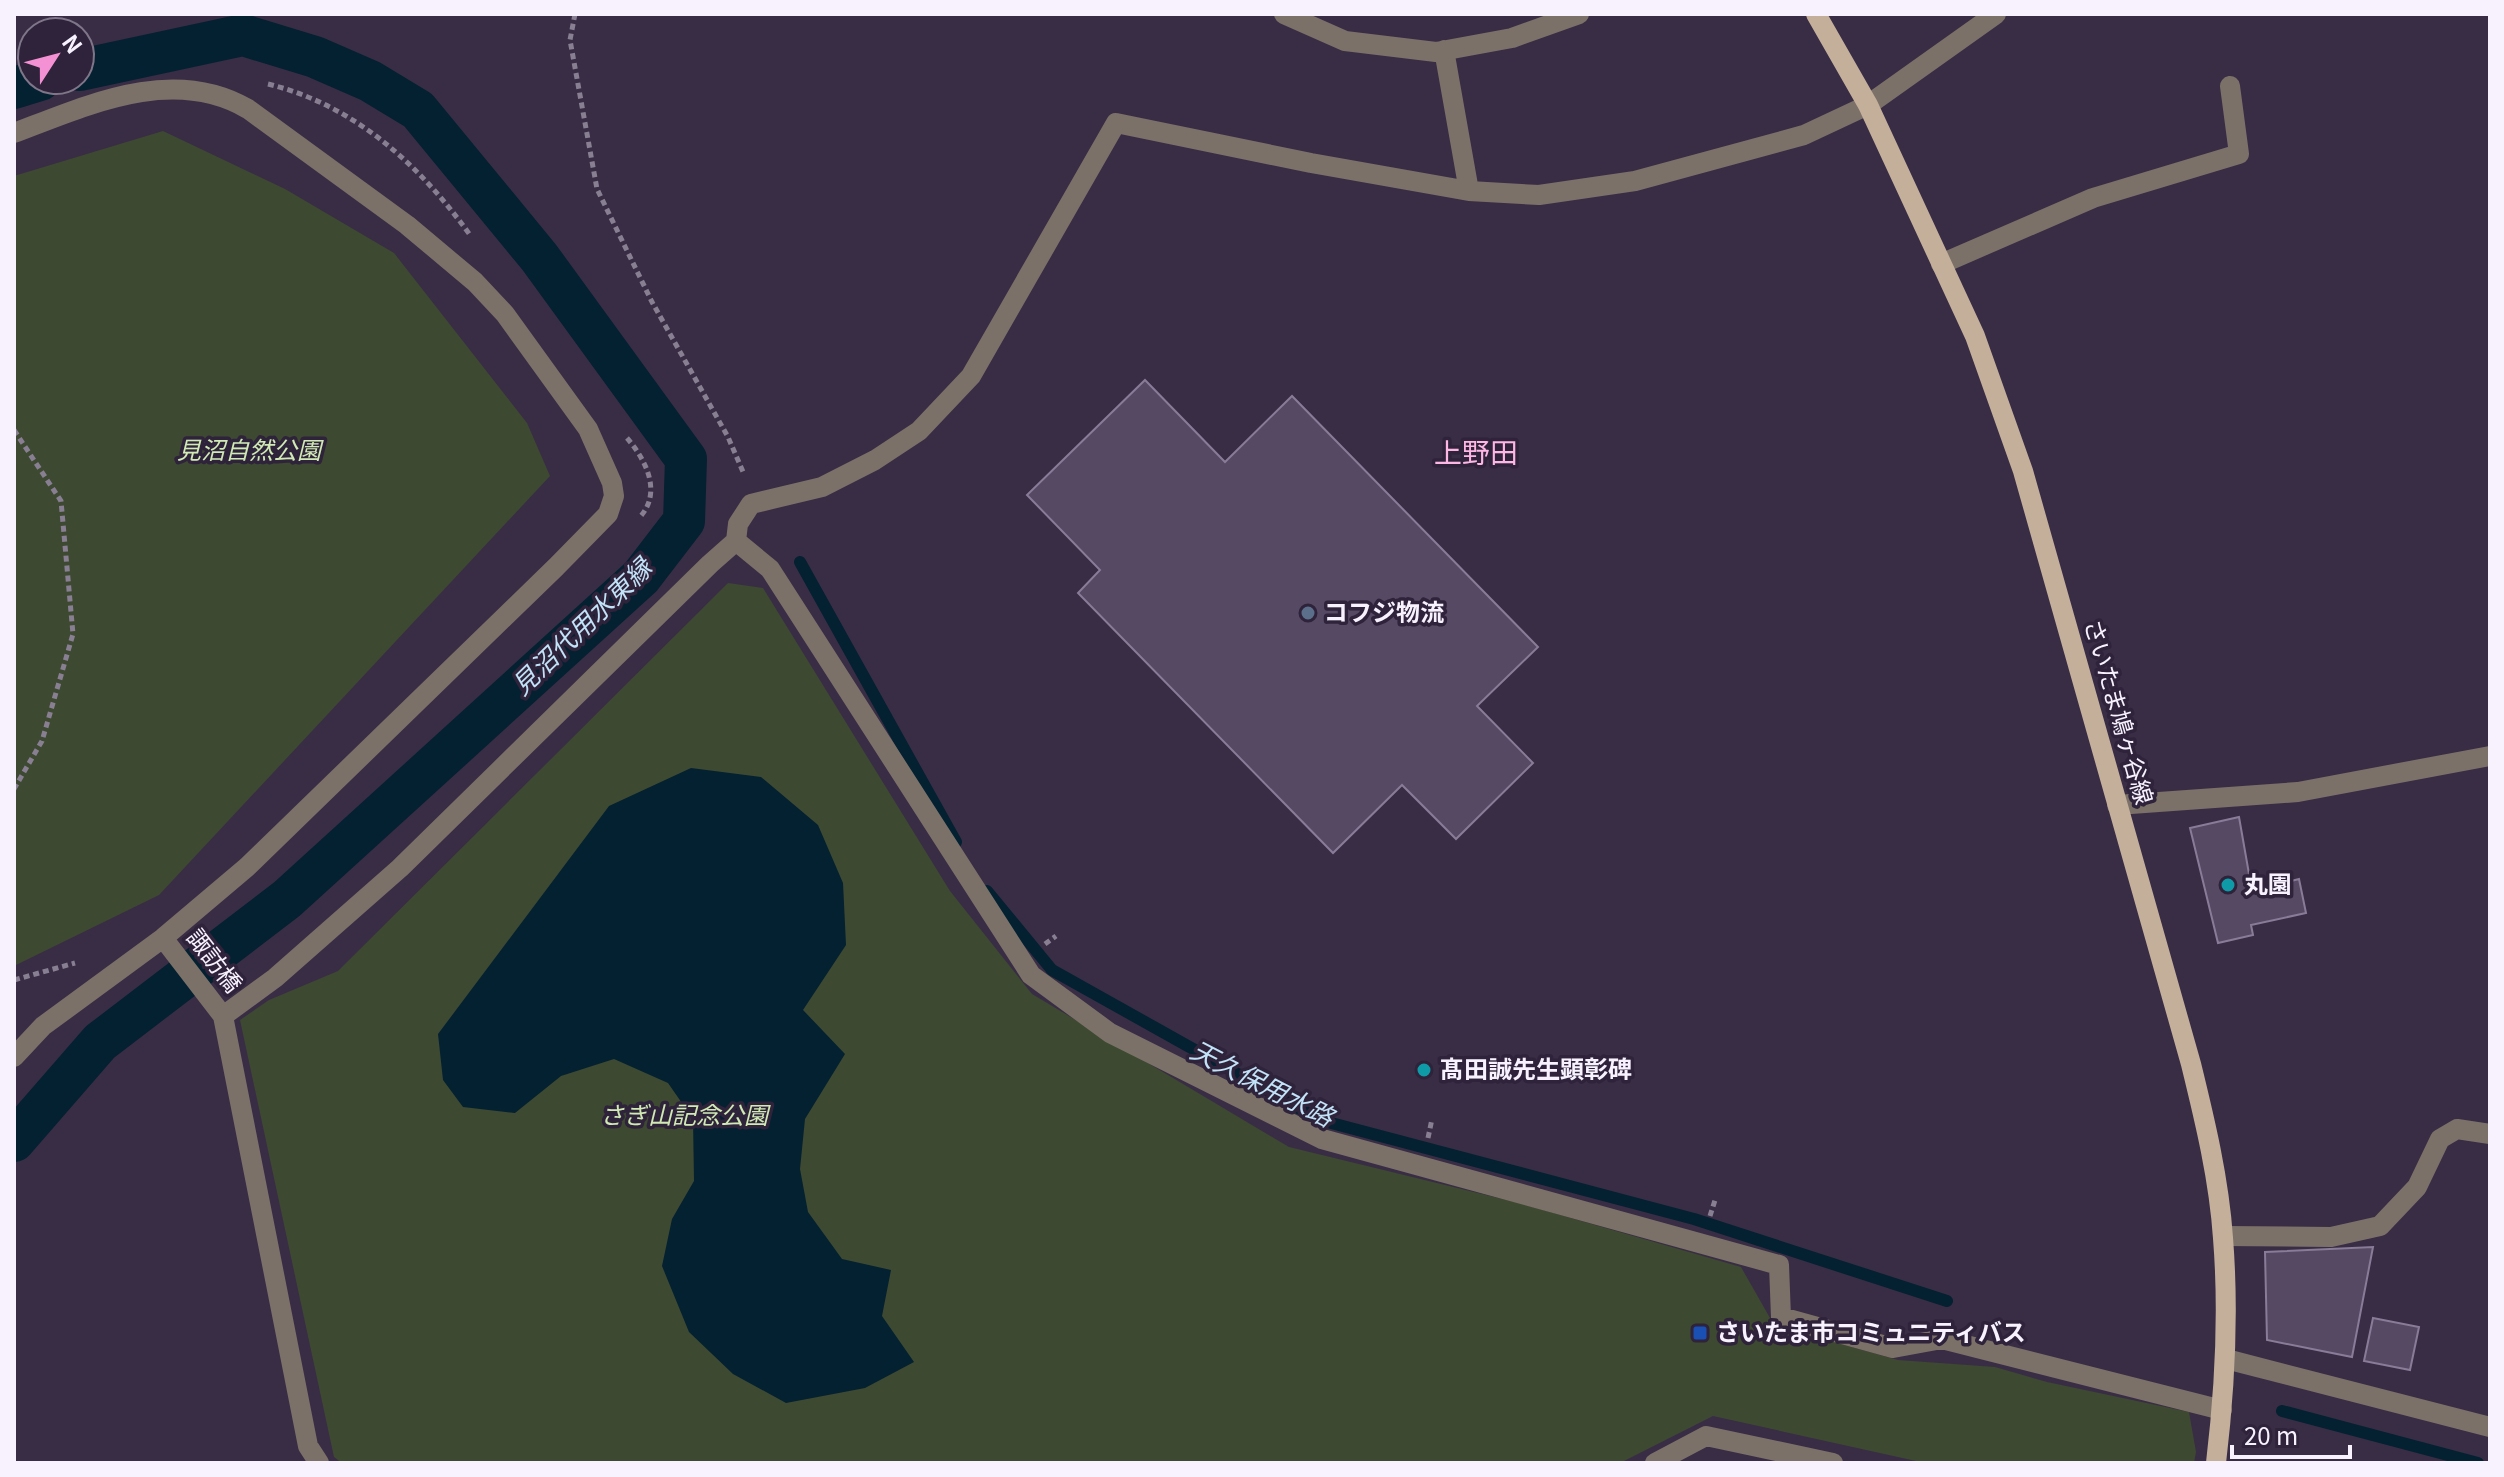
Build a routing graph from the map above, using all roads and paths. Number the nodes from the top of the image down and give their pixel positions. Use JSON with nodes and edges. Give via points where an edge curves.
{"nodes":[{"id":1,"x":575,"y":14,"type":"edge"},
{"id":2,"x":1284,"y":14,"type":"edge"},
{"id":3,"x":1579,"y":14,"type":"edge"},
{"id":4,"x":1816,"y":14,"type":"edge"},
{"id":5,"x":1996,"y":14,"type":"edge"},
{"id":6,"x":1444,"y":50,"type":"junction"},
{"id":7,"x":263,"y":83,"type":"dead end"},
{"id":8,"x":2230,"y":86,"type":"dead end"},
{"id":9,"x":1868,"y":105,"type":"junction"},
{"id":10,"x":14,"y":133,"type":"edge"},
{"id":11,"x":1469,"y":191,"type":"junction"},
{"id":12,"x":472,"y":237,"type":"dead end"},
{"id":13,"x":1941,"y":264,"type":"junction"},
{"id":14,"x":618,"y":428,"type":"dead end"},
{"id":15,"x":14,"y":430,"type":"edge"},
{"id":16,"x":751,"y":504,"type":"junction"},
{"id":17,"x":636,"y":522,"type":"dead end"},
{"id":18,"x":736,"y":541,"type":"junction"},
{"id":19,"x":2490,"y":756,"type":"edge"},
{"id":20,"x":14,"y":789,"type":"edge"},
{"id":21,"x":2117,"y":805,"type":"junction"},
{"id":22,"x":169,"y":946,"type":"junction"},
{"id":23,"x":219,"y":1011,"type":"junction"},
{"id":24,"x":14,"y":1057,"type":"edge"},
{"id":25,"x":2490,"y":1134,"type":"edge"},
{"id":26,"x":2223,"y":1236,"type":"junction"},
{"id":27,"x":2226,"y":1359,"type":"junction"},
{"id":28,"x":2222,"y":1410,"type":"junction"},
{"id":29,"x":2490,"y":1427,"type":"edge"},
{"id":30,"x":319,"y":1463,"type":"edge"},
{"id":31,"x":1655,"y":1463,"type":"edge"},
{"id":32,"x":1833,"y":1463,"type":"edge"},
{"id":33,"x":2216,"y":1463,"type":"edge"}],
"edges":[{"from":1,"to":16,"type":"path","via":[[570,40],[597,189],[652,302],[728,437]]},
{"from":2,"to":6,"type":"street","via":[[1345,41]]},
{"from":3,"to":6,"type":"street","via":[[1512,38]]},
{"from":4,"to":9,"type":"main road","name":"さいたま鳩ヶ谷線"},
{"from":5,"to":9,"type":"street"},
{"from":6,"to":11,"type":"street"},
{"from":7,"to":12,"type":"path","via":[[331,105],[368,130],[407,161]]},
{"from":8,"to":13,"type":"street","via":[[2239,154],[2093,198]]},
{"from":9,"to":11,"type":"street","via":[[1804,135],[1635,181],[1539,195]]},
{"from":9,"to":13,"type":"main road","name":"さいたま鳩ヶ谷線"},
{"from":10,"to":22,"type":"street","via":[[116,96],[193,89],[228,97],[407,225],[475,282],[505,314],[588,429],[612,483],[608,514]]},
{"from":11,"to":16,"type":"street","via":[[1116,123],[971,376],[919,431],[822,487]]},
{"from":13,"to":21,"type":"main road","name":"さいたま鳩ヶ谷線","via":[[1975,336],[2023,471]]},
{"from":14,"to":17,"type":"path","via":[[650,473],[649,500]]},
{"from":15,"to":20,"type":"path","via":[[61,501],[73,634],[42,741]]},
{"from":16,"to":18,"type":"street","via":[[738,524]]},
{"from":18,"to":23,"type":"street","via":[[400,868],[275,978]]},
{"from":18,"to":28,"type":"street","via":[[770,569],[1031,975],[1110,1033],[1322,1139],[1779,1265],[1781,1317],[1893,1348],[1942,1339]]},
{"from":19,"to":21,"type":"street","via":[[2298,792]]},
{"from":21,"to":26,"type":"main road","name":"さいたま鳩ヶ谷線","via":[[2191,1064]]},
{"from":22,"to":23,"type":"street","name":"諏訪橋"},
{"from":22,"to":24,"type":"street","via":[[43,1026]]},
{"from":23,"to":30,"type":"street","via":[[308,1446]]},
{"from":25,"to":26,"type":"street","via":[[2457,1129],[2440,1139],[2417,1187],[2380,1226],[2331,1237]]},
{"from":26,"to":27,"type":"main road","name":"さいたま鳩ヶ谷線"},
{"from":27,"to":28,"type":"main road","name":"さいたま鳩ヶ谷線"},
{"from":27,"to":29,"type":"street"},
{"from":28,"to":33,"type":"main road","name":"さいたま鳩ヶ谷線"},
{"from":31,"to":32,"type":"street","via":[[1706,1436]]}]}
